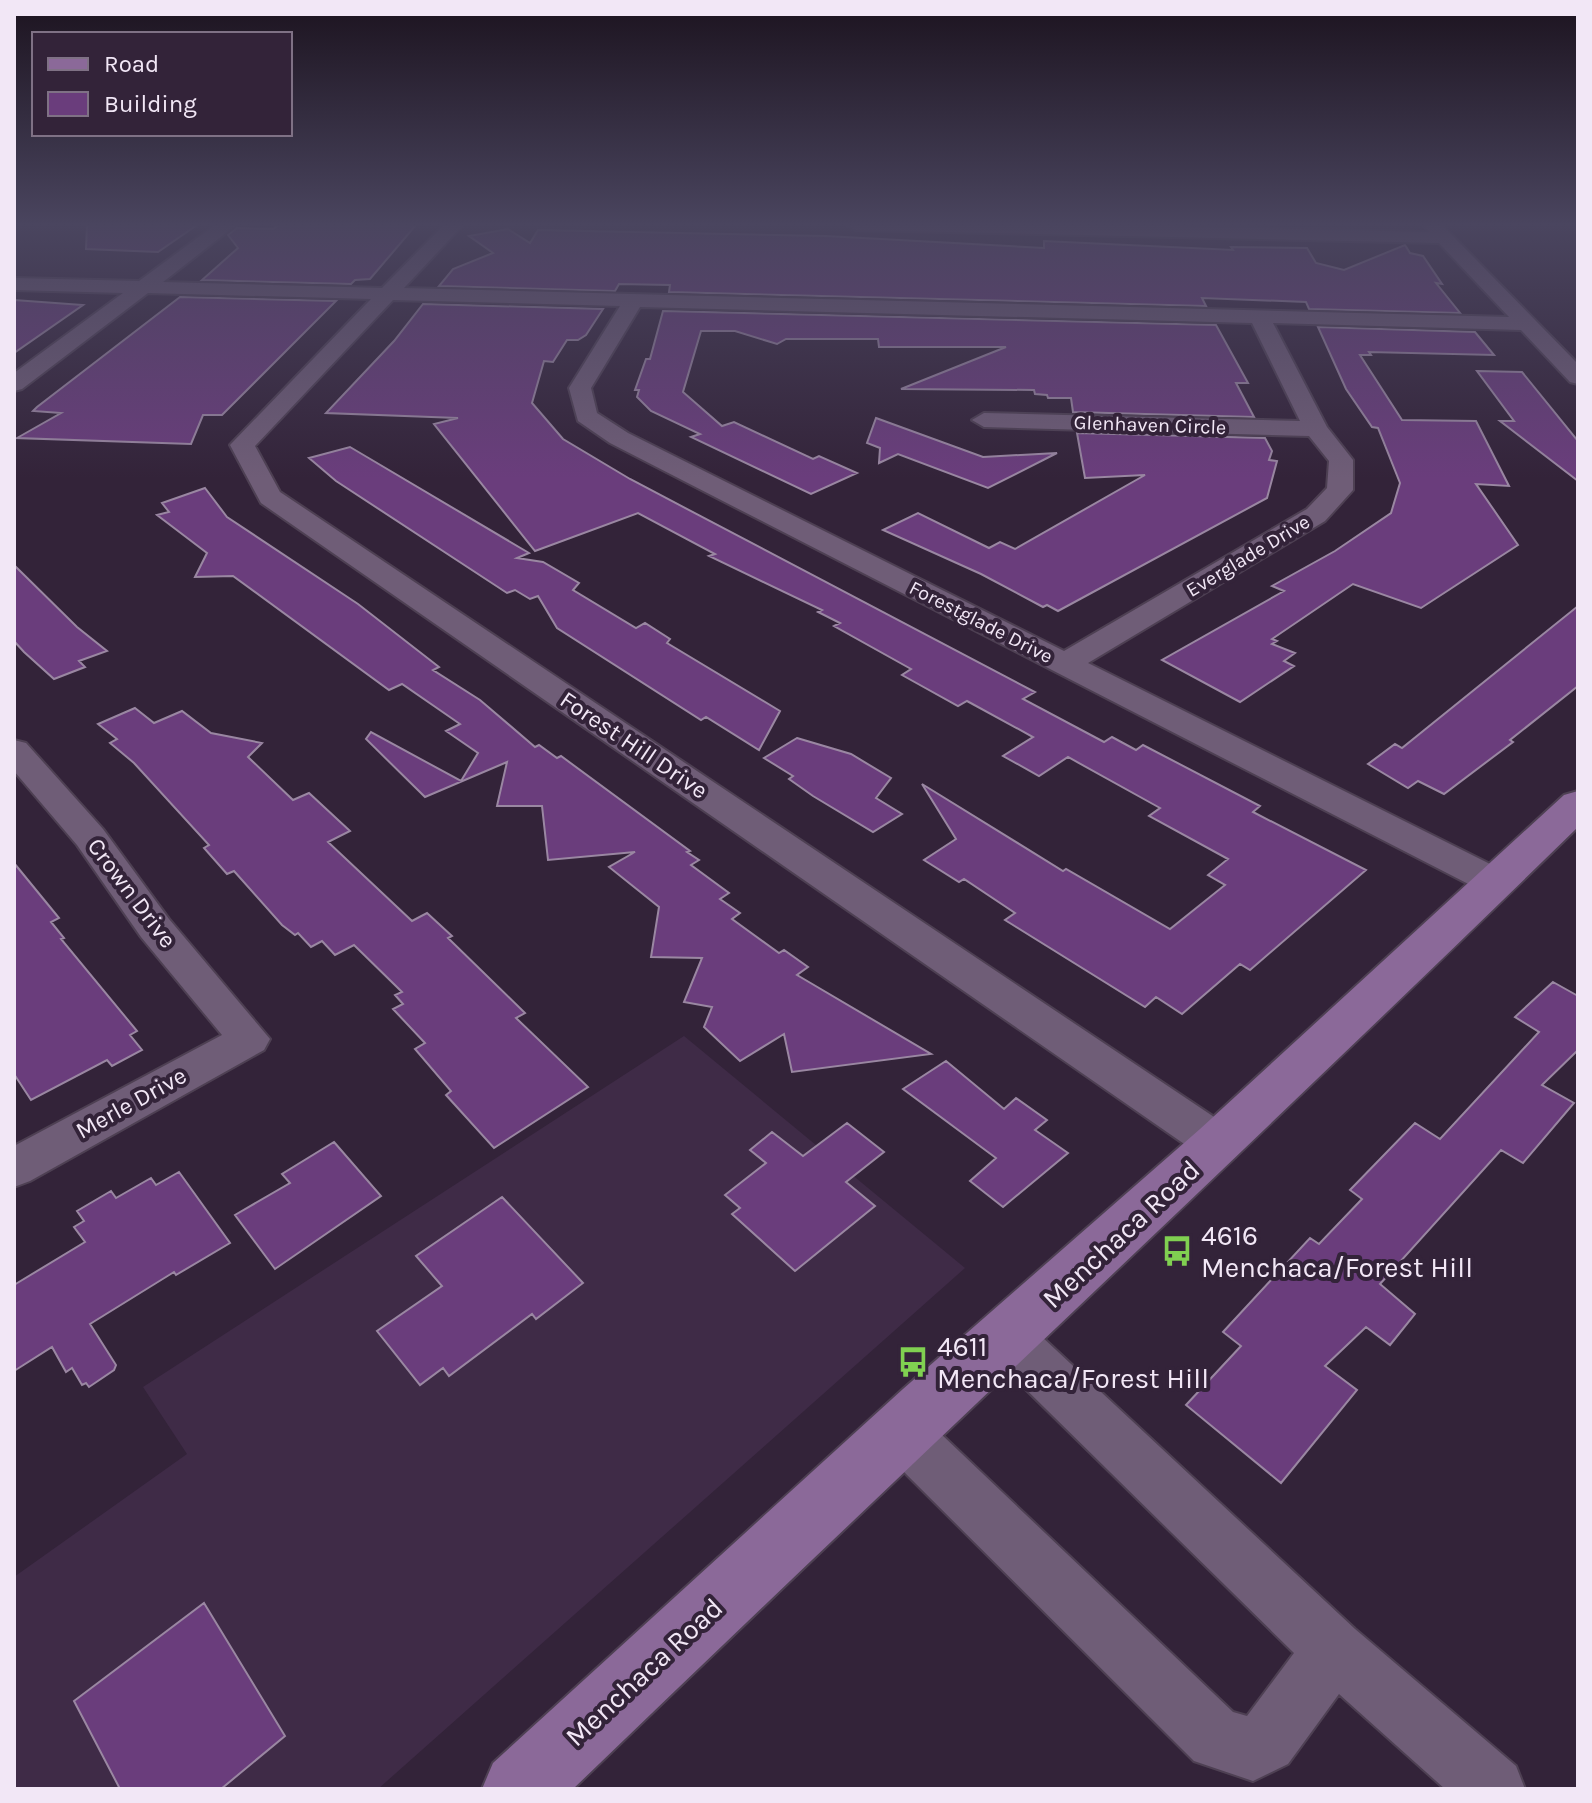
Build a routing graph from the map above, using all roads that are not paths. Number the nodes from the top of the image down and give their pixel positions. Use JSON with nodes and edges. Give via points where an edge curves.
{"nodes":[{"id":1,"x":116,"y":309,"type":"edge"},
{"id":2,"x":371,"y":309,"type":"edge"},
{"id":3,"x":629,"y":309,"type":"edge"},
{"id":4,"x":931,"y":309,"type":"edge"},
{"id":5,"x":1512,"y":309,"type":"edge"},
{"id":6,"x":1259,"y":317,"type":"junction"},
{"id":7,"x":1526,"y":324,"type":"junction"},
{"id":8,"x":1578,"y":377,"type":"edge"},
{"id":9,"x":14,"y":384,"type":"edge"},
{"id":10,"x":984,"y":420,"type":"dead end"},
{"id":11,"x":1316,"y":429,"type":"junction"},
{"id":12,"x":1064,"y":664,"type":"junction"},
{"id":13,"x":14,"y":750,"type":"edge"},
{"id":14,"x":1578,"y":804,"type":"edge"},
{"id":15,"x":1495,"y":882,"type":"junction"},
{"id":16,"x":249,"y":1039,"type":"joint"},
{"id":17,"x":1219,"y":1144,"type":"junction"},
{"id":18,"x":14,"y":1168,"type":"edge"},
{"id":19,"x":1008,"y":1338,"type":"junction"},
{"id":20,"x":901,"y":1432,"type":"junction"},
{"id":21,"x":1334,"y":1650,"type":"junction"},
{"id":22,"x":519,"y":1789,"type":"edge"},
{"id":23,"x":1493,"y":1789,"type":"edge"}],
"edges":[{"from":1,"to":9,"type":"street"},
{"from":2,"to":17,"type":"street","name":"Forest Hill Drive","via":[[242,445],[270,497]]},
{"from":3,"to":12,"type":"street","name":"Forestglade Drive","via":[[580,388],[586,416],[619,438]]},
{"from":4,"to":6,"type":"street"},
{"from":5,"to":7,"type":"street"},
{"from":6,"to":7,"type":"street"},
{"from":6,"to":11,"type":"street","name":"Everglade Drive"},
{"from":7,"to":8,"type":"street"},
{"from":10,"to":11,"type":"street","name":"Glenhaven Circle"},
{"from":11,"to":12,"type":"street","name":"Everglade Drive","via":[[1341,460],[1340,490],[1316,515]]},
{"from":12,"to":15,"type":"street","name":"Forestglade Drive"},
{"from":13,"to":16,"type":"street","name":"Crown Drive","via":[[90,837],[155,928]]},
{"from":14,"to":15,"type":"main road","name":"Menchaca Road"},
{"from":15,"to":17,"type":"main road","name":"Menchaca Road"},
{"from":16,"to":18,"type":"street","name":"Merle Drive"},
{"from":17,"to":19,"type":"main road","name":"Menchaca Road"},
{"from":19,"to":20,"type":"main road","name":"Menchaca Road"},
{"from":19,"to":21,"type":"street"},
{"from":20,"to":21,"type":"street","via":[[1216,1739],[1253,1749],[1266,1742]]},
{"from":20,"to":22,"type":"main road","name":"Menchaca Road"},
{"from":21,"to":23,"type":"street"}]}
